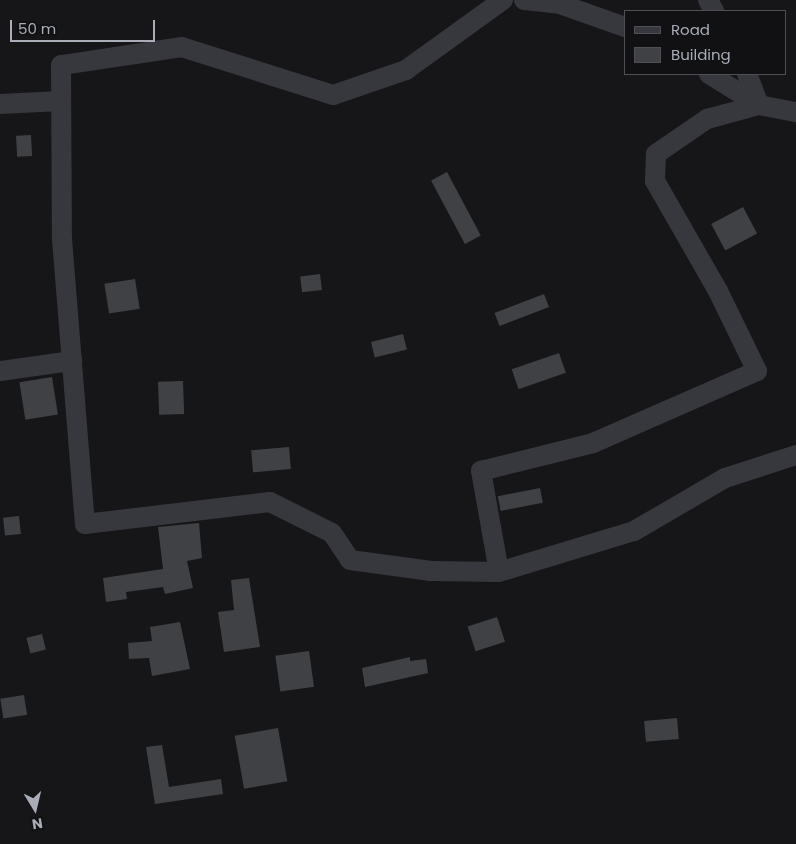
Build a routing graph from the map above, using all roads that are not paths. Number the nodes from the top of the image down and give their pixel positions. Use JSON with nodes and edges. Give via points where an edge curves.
{"nodes":[{"id":1,"x":504,"y":0,"type":"edge"},
{"id":2,"x":524,"y":0,"type":"edge"},
{"id":3,"x":624,"y":27,"type":"edge"},
{"id":4,"x":711,"y":75,"type":"edge"},
{"id":5,"x":747,"y":75,"type":"edge"},
{"id":6,"x":61,"y":100,"type":"junction"},
{"id":7,"x":0,"y":104,"type":"edge"},
{"id":8,"x":759,"y":105,"type":"junction"},
{"id":9,"x":796,"y":112,"type":"edge"},
{"id":10,"x":72,"y":361,"type":"junction"},
{"id":11,"x":0,"y":371,"type":"edge"},
{"id":12,"x":796,"y":455,"type":"edge"},
{"id":13,"x":499,"y":572,"type":"junction"}],
"edges":[{"from":1,"to":6,"type":"street","via":[[406,70],[333,96],[182,47],[61,65]]},
{"from":2,"to":3,"type":"street","via":[[560,4]]},
{"from":4,"to":8,"type":"street"},
{"from":5,"to":8,"type":"street"},
{"from":6,"to":7,"type":"street"},
{"from":6,"to":10,"type":"street","via":[[62,239]]},
{"from":8,"to":9,"type":"street"},
{"from":8,"to":13,"type":"street","via":[[707,119],[656,154],[655,181],[718,291],[757,371],[593,443],[481,471]]},
{"from":10,"to":11,"type":"street"},
{"from":10,"to":13,"type":"street","via":[[85,524],[270,502],[332,533],[350,560],[431,571]]},
{"from":12,"to":13,"type":"street","via":[[725,478],[634,531]]}]}
